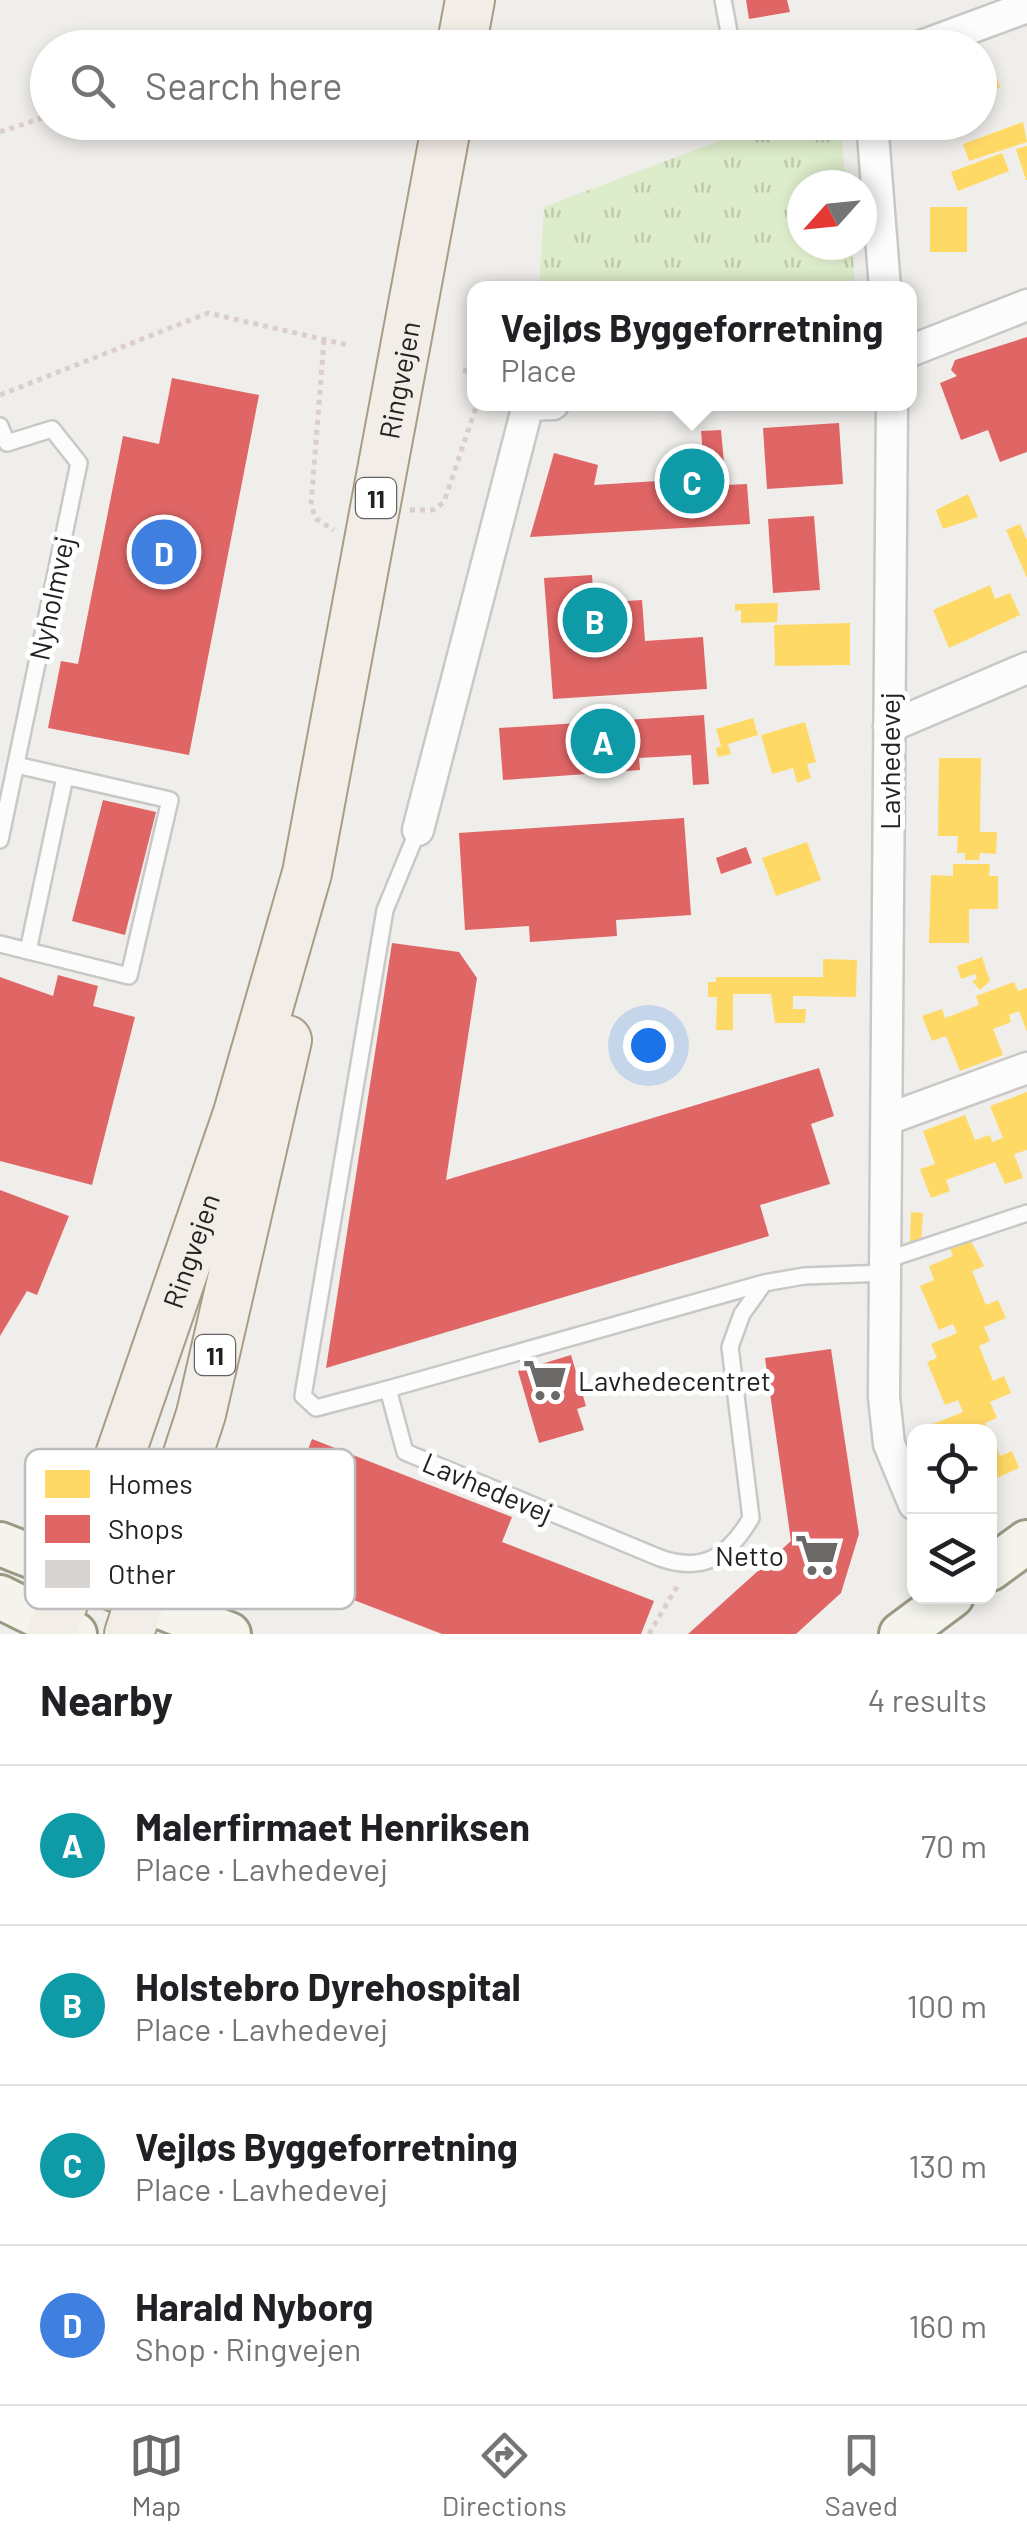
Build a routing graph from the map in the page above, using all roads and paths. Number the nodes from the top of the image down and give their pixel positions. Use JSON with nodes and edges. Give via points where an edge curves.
{"nodes":[{"id":1,"x":470,"y":0,"type":"edge"},
{"id":2,"x":723,"y":0,"type":"edge"},
{"id":3,"x":1027,"y":6,"type":"edge"},
{"id":4,"x":464,"y":30,"type":"edge"},
{"id":5,"x":729,"y":30,"type":"edge"},
{"id":6,"x":964,"y":30,"type":"edge"},
{"id":7,"x":30,"y":122,"type":"edge"},
{"id":8,"x":0,"y":132,"type":"edge"},
{"id":9,"x":444,"y":140,"type":"edge"},
{"id":10,"x":873,"y":140,"type":"edge"},
{"id":11,"x":884,"y":281,"type":"edge"},
{"id":12,"x":1027,"y":306,"type":"edge"},
{"id":13,"x":324,"y":340,"type":"junction"},
{"id":14,"x":348,"y":345,"type":"dead end"},
{"id":15,"x":917,"y":348,"type":"edge"},
{"id":16,"x":463,"y":370,"type":"dead end"},
{"id":17,"x":467,"y":371,"type":"edge"},
{"id":18,"x":0,"y":395,"type":"edge"},
{"id":19,"x":475,"y":411,"type":"edge"},
{"id":20,"x":526,"y":411,"type":"edge"},
{"id":21,"x":892,"y":411,"type":"edge"},
{"id":22,"x":0,"y":426,"type":"edge"},
{"id":23,"x":3,"y":444,"type":"edge"},
{"id":24,"x":407,"y":510,"type":"dead end"},
{"id":25,"x":338,"y":532,"type":"dead end"},
{"id":26,"x":1027,"y":668,"type":"edge"},
{"id":27,"x":889,"y":727,"type":"junction"},
{"id":28,"x":10,"y":772,"type":"edge"},
{"id":29,"x":65,"y":776,"type":"junction"},
{"id":30,"x":418,"y":830,"type":"joint"},
{"id":31,"x":0,"y":840,"type":"edge"},
{"id":32,"x":306,"y":873,"type":"junction"},
{"id":33,"x":0,"y":944,"type":"edge"},
{"id":34,"x":28,"y":951,"type":"junction"},
{"id":35,"x":1027,"y":1068,"type":"edge"},
{"id":36,"x":888,"y":1119,"type":"junction"},
{"id":37,"x":1027,"y":1212,"type":"edge"},
{"id":38,"x":886,"y":1266,"type":"junction"},
{"id":39,"x":764,"y":1283,"type":"junction"},
{"id":40,"x":388,"y":1389,"type":"junction"},
{"id":41,"x":122,"y":1449,"type":"edge"},
{"id":42,"x":190,"y":1449,"type":"edge"},
{"id":43,"x":907,"y":1487,"type":"edge"},
{"id":44,"x":0,"y":1544,"type":"edge"},
{"id":45,"x":1026,"y":1545,"type":"edge"},
{"id":46,"x":25,"y":1553,"type":"edge"},
{"id":47,"x":997,"y":1564,"type":"edge"},
{"id":48,"x":688,"y":1568,"type":"junction"},
{"id":49,"x":0,"y":1597,"type":"edge"},
{"id":50,"x":941,"y":1604,"type":"edge"},
{"id":51,"x":136,"y":1617,"type":"edge"},
{"id":52,"x":60,"y":1631,"type":"edge"},
{"id":53,"x":229,"y":1634,"type":"edge"},
{"id":54,"x":649,"y":1634,"type":"edge"},
{"id":55,"x":902,"y":1634,"type":"edge"}],
"edges":[{"from":1,"to":4,"type":"main road"},
{"from":2,"to":5,"type":"lane"},
{"from":3,"to":6,"type":"street"},
{"from":7,"to":8,"type":"path"},
{"from":9,"to":32,"type":"main road","name":"Ringvejen","number":"11"},
{"from":10,"to":11,"type":"street"},
{"from":12,"to":15,"type":"street"},
{"from":13,"to":14,"type":"path"},
{"from":13,"to":18,"type":"path","via":[[208,312]]},
{"from":13,"to":25,"type":"path","via":[[311,506],[316,519]]},
{"from":16,"to":17,"type":"path"},
{"from":19,"to":24,"type":"path","via":[[444,502],[434,510]]},
{"from":20,"to":30,"type":"street"},
{"from":21,"to":27,"type":"street","name":"Lavhedevej"},
{"from":22,"to":23,"type":"lane","name":"Nyholmvej"},
{"from":23,"to":28,"type":"lane","name":"Nyholmvej","via":[[52,429],[79,463]]},
{"from":26,"to":27,"type":"street"},
{"from":27,"to":36,"type":"street","name":"Lavhedevej"},
{"from":28,"to":29,"type":"lane"},
{"from":28,"to":31,"type":"lane","name":"Nyholmvej"},
{"from":29,"to":34,"type":"lane"},
{"from":29,"to":34,"type":"lane","via":[[170,800],[129,976]]},
{"from":30,"to":40,"type":"lane","via":[[385,910],[303,1396],[316,1408]]},
{"from":32,"to":41,"type":"main road","name":"Ringvejen","number":"11","via":[[238,1113]]},
{"from":32,"to":42,"type":"main road","name":"Ringvejen","number":"11","via":[[299,980],[274,1105]]},
{"from":33,"to":34,"type":"lane"},
{"from":35,"to":36,"type":"street"},
{"from":36,"to":38,"type":"street","name":"Lavhedevej"},
{"from":37,"to":38,"type":"lane"},
{"from":38,"to":39,"type":"lane"},
{"from":38,"to":43,"type":"street","name":"Lavhedevej","via":[[884,1397],[889,1444]]},
{"from":39,"to":40,"type":"lane"},
{"from":39,"to":48,"type":"lane","via":[[730,1347],[751,1518],[711,1560]]},
{"from":40,"to":48,"type":"lane","name":"Lavhedevej","via":[[405,1452]]},
{"from":44,"to":46,"type":"street"},
{"from":45,"to":47,"type":"street"},
{"from":48,"to":54,"type":"path"},
{"from":49,"to":52,"type":"street"},
{"from":50,"to":55,"type":"street"},
{"from":51,"to":53,"type":"street"}]}
